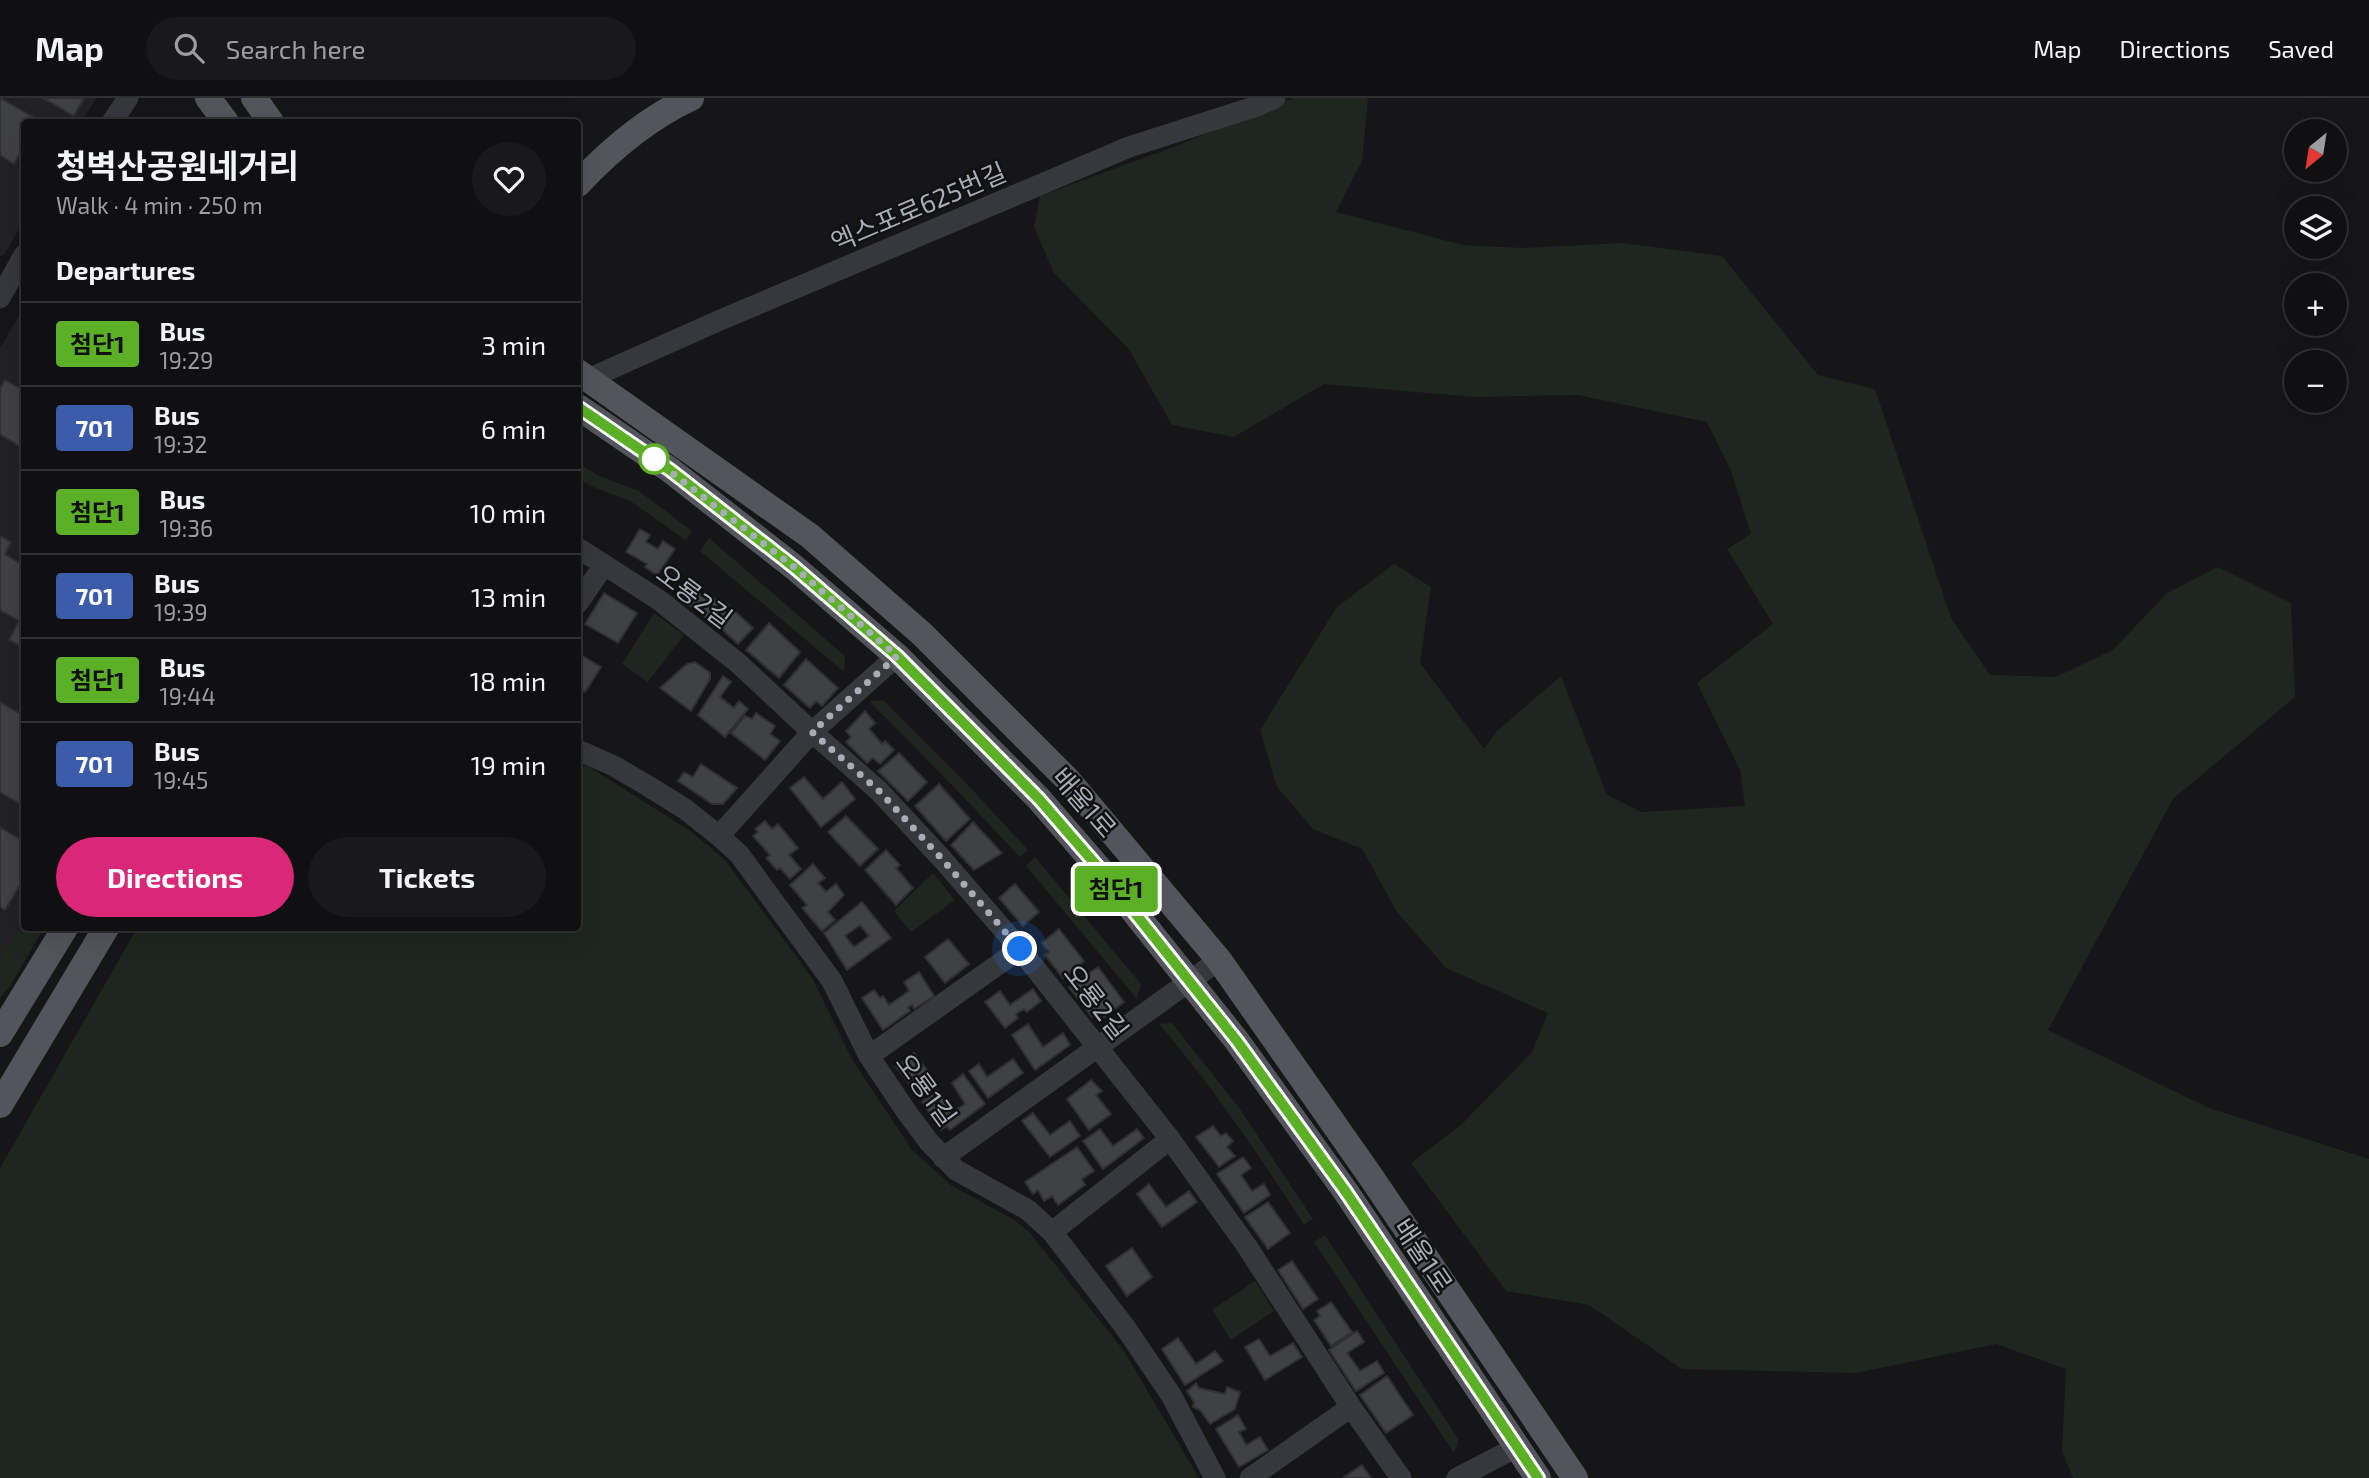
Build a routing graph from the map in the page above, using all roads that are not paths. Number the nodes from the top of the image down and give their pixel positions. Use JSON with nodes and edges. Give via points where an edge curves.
{"nodes":[{"id":1,"x":128,"y":98,"type":"edge"},
{"id":2,"x":208,"y":98,"type":"edge"},
{"id":3,"x":254,"y":98,"type":"edge"},
{"id":4,"x":691,"y":98,"type":"edge"},
{"id":5,"x":1275,"y":98,"type":"edge"},
{"id":6,"x":113,"y":119,"type":"edge"},
{"id":7,"x":224,"y":119,"type":"edge"},
{"id":8,"x":269,"y":119,"type":"edge"},
{"id":9,"x":581,"y":181,"type":"edge"},
{"id":10,"x":21,"y":261,"type":"edge"},
{"id":11,"x":0,"y":298,"type":"edge"},
{"id":12,"x":583,"y":375,"type":"edge"},
{"id":13,"x":581,"y":409,"type":"edge"},
{"id":14,"x":581,"y":550,"type":"edge"},
{"id":15,"x":604,"y":565,"type":"junction"},
{"id":16,"x":581,"y":599,"type":"edge"},
{"id":17,"x":897,"y":656,"type":"junction"},
{"id":18,"x":812,"y":732,"type":"junction"},
{"id":19,"x":581,"y":751,"type":"edge"},
{"id":20,"x":719,"y":836,"type":"junction"},
{"id":21,"x":63,"y":931,"type":"edge"},
{"id":22,"x":104,"y":931,"type":"edge"},
{"id":23,"x":1020,"y":949,"type":"junction"},
{"id":24,"x":1219,"y":960,"type":"junction"},
{"id":25,"x":1189,"y":980,"type":"junction"},
{"id":26,"x":0,"y":1034,"type":"edge"},
{"id":27,"x":1098,"y":1047,"type":"junction"},
{"id":28,"x":869,"y":1056,"type":"junction"},
{"id":29,"x":0,"y":1105,"type":"edge"},
{"id":30,"x":1170,"y":1139,"type":"junction"},
{"id":31,"x":943,"y":1158,"type":"junction"},
{"id":32,"x":1052,"y":1232,"type":"junction"},
{"id":33,"x":1351,"y":1407,"type":"junction"},
{"id":34,"x":1517,"y":1447,"type":"junction"},
{"id":35,"x":1215,"y":1478,"type":"edge"},
{"id":36,"x":1250,"y":1478,"type":"edge"},
{"id":37,"x":1401,"y":1478,"type":"edge"},
{"id":38,"x":1457,"y":1478,"type":"edge"},
{"id":39,"x":1538,"y":1478,"type":"edge"},
{"id":40,"x":1575,"y":1478,"type":"edge"}],
"edges":[{"from":1,"to":6,"type":"street"},
{"from":2,"to":7,"type":"main road"},
{"from":3,"to":8,"type":"main road"},
{"from":4,"to":9,"type":"main road","via":[[634,134]]},
{"from":5,"to":12,"type":"street","name":"엑스포로625번길","via":[[1129,147]]},
{"from":10,"to":11,"type":"street"},
{"from":12,"to":24,"type":"main road","name":"배울1로","via":[[810,536],[922,634],[1068,780]]},
{"from":13,"to":17,"type":"main road","name":"배울1로","via":[[712,502]]},
{"from":14,"to":15,"type":"street","name":"오룡2길"},
{"from":15,"to":16,"type":"street"},
{"from":15,"to":18,"type":"street","name":"오룡2길","via":[[669,607]]},
{"from":17,"to":18,"type":"street"},
{"from":17,"to":25,"type":"main road","name":"배울1로","via":[[1039,799]]},
{"from":18,"to":20,"type":"street"},
{"from":18,"to":23,"type":"street","name":"오룡2길","via":[[879,791]]},
{"from":19,"to":20,"type":"street","name":"오룡1길","via":[[648,786]]},
{"from":20,"to":28,"type":"street","name":"오룡1길","via":[[750,869],[831,981]]},
{"from":21,"to":26,"type":"main road"},
{"from":22,"to":29,"type":"main road"},
{"from":23,"to":27,"type":"street","name":"오룡2길"},
{"from":23,"to":28,"type":"street"},
{"from":24,"to":25,"type":"street"},
{"from":24,"to":40,"type":"main road","name":"배울1로"},
{"from":25,"to":27,"type":"street"},
{"from":25,"to":34,"type":"main road","name":"배울1로","via":[[1346,1192]]},
{"from":27,"to":30,"type":"street","name":"오룡2길"},
{"from":27,"to":31,"type":"street"},
{"from":28,"to":31,"type":"street","name":"오룡1길"},
{"from":30,"to":32,"type":"street"},
{"from":30,"to":33,"type":"street","name":"오룡2길","via":[[1246,1245]]},
{"from":31,"to":32,"type":"street","name":"오룡1길","via":[[1028,1210]]},
{"from":32,"to":35,"type":"street","name":"오룡1길","via":[[1171,1395]]},
{"from":33,"to":36,"type":"street"},
{"from":33,"to":37,"type":"street","name":"오룡2길"},
{"from":34,"to":38,"type":"street"},
{"from":34,"to":39,"type":"main road","name":"배울1로"}]}
